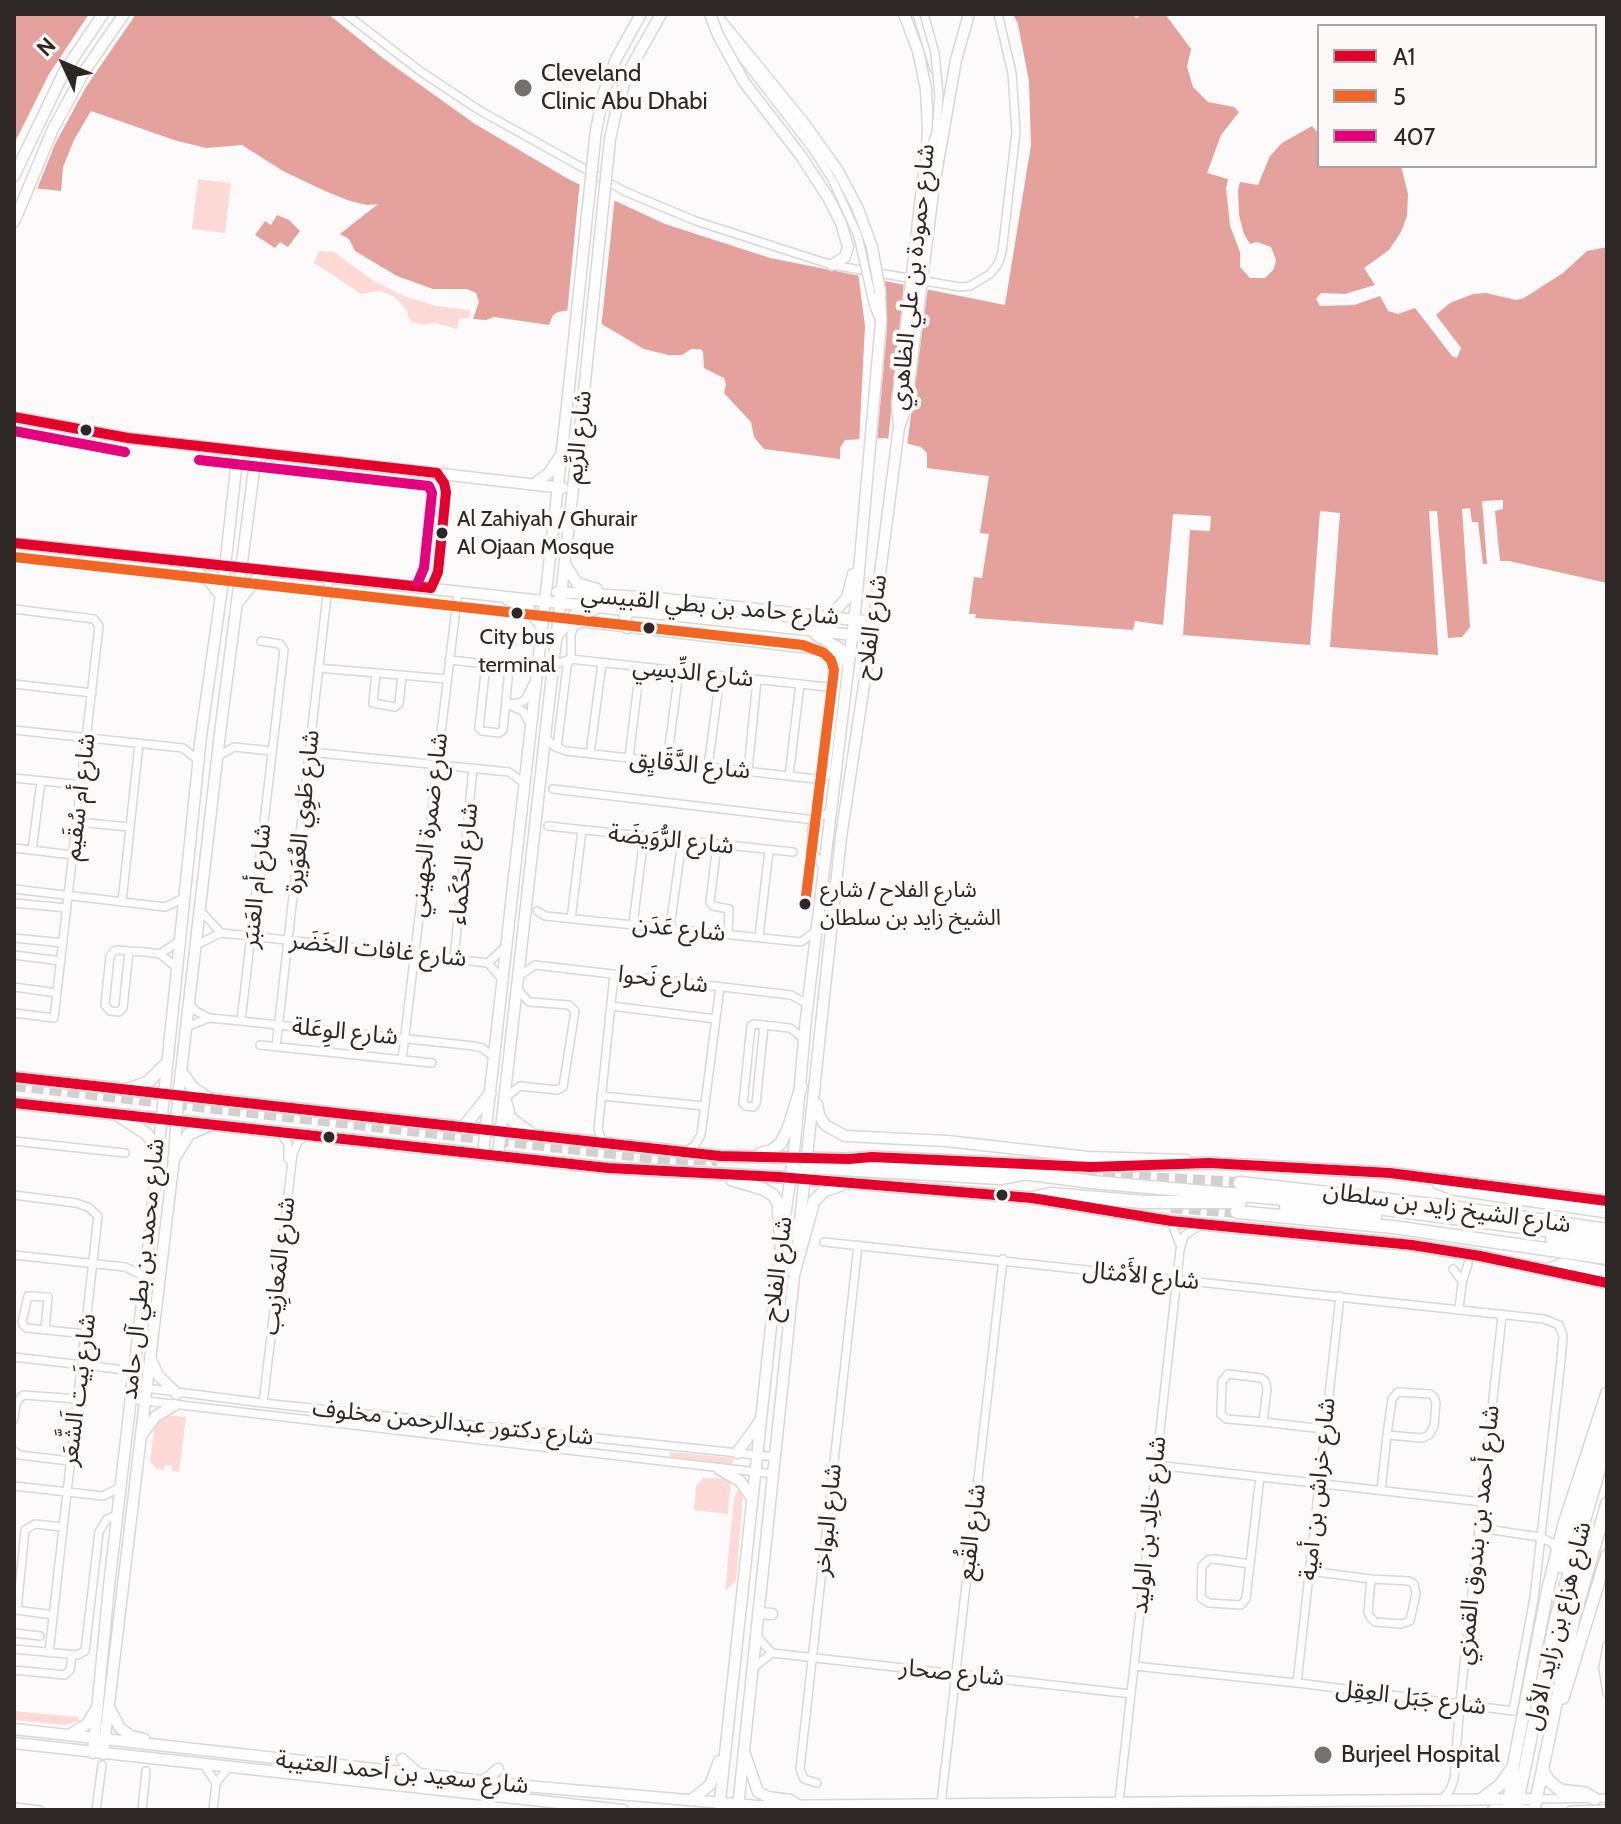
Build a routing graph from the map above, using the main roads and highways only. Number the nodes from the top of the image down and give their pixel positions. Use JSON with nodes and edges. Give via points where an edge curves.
{"nodes":[{"id":1,"x":103,"y":14,"type":"edge"},
{"id":2,"x":124,"y":14,"type":"edge"},
{"id":3,"x":641,"y":14,"type":"edge"},
{"id":4,"x":661,"y":14,"type":"edge"},
{"id":5,"x":711,"y":14,"type":"edge"},
{"id":6,"x":904,"y":14,"type":"edge"},
{"id":7,"x":969,"y":14,"type":"edge"},
{"id":8,"x":14,"y":176,"type":"edge"},
{"id":9,"x":14,"y":222,"type":"edge"},
{"id":10,"x":832,"y":265,"type":"road end"},
{"id":11,"x":14,"y":417,"type":"edge"},
{"id":12,"x":899,"y":427,"type":"junction"},
{"id":13,"x":564,"y":447,"type":"junction"},
{"id":14,"x":238,"y":451,"type":"junction"},
{"id":15,"x":256,"y":454,"type":"junction"},
{"id":16,"x":534,"y":484,"type":"junction"},
{"id":17,"x":560,"y":487,"type":"junction"},
{"id":18,"x":573,"y":489,"type":"junction"},
{"id":19,"x":861,"y":537,"type":"junction"},
{"id":20,"x":885,"y":542,"type":"joint"},
{"id":21,"x":14,"y":543,"type":"edge"},
{"id":22,"x":182,"y":561,"type":"junction"},
{"id":23,"x":564,"y":563,"type":"junction"},
{"id":24,"x":225,"y":567,"type":"junction"},
{"id":25,"x":242,"y":568,"type":"junction"},
{"id":26,"x":264,"y":570,"type":"junction"},
{"id":27,"x":492,"y":594,"type":"junction"},
{"id":28,"x":546,"y":595,"type":"junction"},
{"id":29,"x":560,"y":597,"type":"junction"},
{"id":30,"x":220,"y":598,"type":"junction"},
{"id":31,"x":656,"y":598,"type":"junction"},
{"id":32,"x":236,"y":606,"type":"junction"},
{"id":33,"x":599,"y":607,"type":"junction"},
{"id":34,"x":632,"y":610,"type":"junction"},
{"id":35,"x":829,"y":617,"type":"junction"},
{"id":36,"x":854,"y":620,"type":"junction"},
{"id":37,"x":874,"y":622,"type":"junction"},
{"id":38,"x":627,"y":628,"type":"road end"},
{"id":39,"x":542,"y":629,"type":"junction"},
{"id":40,"x":806,"y":631,"type":"junction"},
{"id":41,"x":232,"y":635,"type":"junction"},
{"id":42,"x":852,"y":635,"type":"junction"},
{"id":43,"x":871,"y":637,"type":"junction"},
{"id":44,"x":556,"y":638,"type":"junction"},
{"id":45,"x":848,"y":669,"type":"junction"},
{"id":46,"x":166,"y":1064,"type":"junction"},
{"id":47,"x":181,"y":1072,"type":"junction"},
{"id":48,"x":14,"y":1077,"type":"edge"},
{"id":49,"x":816,"y":1086,"type":"junction"},
{"id":50,"x":801,"y":1087,"type":"junction"},
{"id":51,"x":125,"y":1090,"type":"junction"},
{"id":52,"x":490,"y":1094,"type":"junction"},
{"id":53,"x":162,"y":1096,"type":"junction"},
{"id":54,"x":178,"y":1098,"type":"junction"},
{"id":55,"x":213,"y":1102,"type":"junction"},
{"id":56,"x":14,"y":1103,"type":"edge"},
{"id":57,"x":504,"y":1106,"type":"junction"},
{"id":58,"x":488,"y":1109,"type":"junction"},
{"id":59,"x":115,"y":1114,"type":"junction"},
{"id":60,"x":160,"y":1119,"type":"junction"},
{"id":61,"x":177,"y":1120,"type":"junction"},
{"id":62,"x":211,"y":1124,"type":"junction"},
{"id":63,"x":463,"y":1128,"type":"junction"},
{"id":64,"x":486,"y":1129,"type":"junction"},
{"id":65,"x":501,"y":1131,"type":"junction"},
{"id":66,"x":533,"y":1134,"type":"junction"},
{"id":67,"x":157,"y":1150,"type":"junction"},
{"id":68,"x":483,"y":1154,"type":"junction"},
{"id":69,"x":498,"y":1155,"type":"junction"},
{"id":70,"x":720,"y":1156,"type":"junction"},
{"id":71,"x":174,"y":1158,"type":"junction"},
{"id":72,"x":792,"y":1158,"type":"junction"},
{"id":73,"x":849,"y":1159,"type":"junction"},
{"id":74,"x":1209,"y":1163,"type":"junction"},
{"id":75,"x":806,"y":1169,"type":"junction"},
{"id":76,"x":1028,"y":1173,"type":"junction"},
{"id":77,"x":712,"y":1175,"type":"junction"},
{"id":78,"x":1424,"y":1177,"type":"junction"},
{"id":79,"x":789,"y":1178,"type":"junction"},
{"id":80,"x":847,"y":1183,"type":"junction"},
{"id":81,"x":1240,"y":1183,"type":"tunnel mouth"},
{"id":82,"x":1032,"y":1198,"type":"junction"},
{"id":83,"x":1607,"y":1201,"type":"edge"},
{"id":84,"x":1237,"y":1212,"type":"tunnel mouth"},
{"id":85,"x":1607,"y":1212,"type":"edge"},
{"id":86,"x":1607,"y":1230,"type":"edge"},
{"id":87,"x":1607,"y":1238,"type":"edge"},
{"id":88,"x":781,"y":1246,"type":"junction"},
{"id":89,"x":1607,"y":1248,"type":"edge"},
{"id":90,"x":1607,"y":1258,"type":"edge"},
{"id":91,"x":1549,"y":1269,"type":"junction"},
{"id":92,"x":1607,"y":1272,"type":"edge"},
{"id":93,"x":794,"y":1273,"type":"junction"},
{"id":94,"x":1576,"y":1275,"type":"junction"},
{"id":95,"x":1607,"y":1283,"type":"edge"},
{"id":96,"x":1607,"y":1293,"type":"edge"},
{"id":97,"x":150,"y":1355,"type":"junction"},
{"id":98,"x":1607,"y":1393,"type":"edge"},
{"id":99,"x":763,"y":1415,"type":"junction"},
{"id":100,"x":1607,"y":1423,"type":"edge"},
{"id":101,"x":141,"y":1438,"type":"junction"},
{"id":102,"x":1604,"y":1441,"type":"edge"},
{"id":103,"x":737,"y":1453,"type":"road end"},
{"id":104,"x":719,"y":1469,"type":"road end"},
{"id":105,"x":120,"y":1487,"type":"junction"},
{"id":106,"x":135,"y":1487,"type":"junction"},
{"id":107,"x":752,"y":1499,"type":"junction"},
{"id":108,"x":1607,"y":1503,"type":"edge"},
{"id":109,"x":1607,"y":1555,"type":"edge"},
{"id":110,"x":1604,"y":1573,"type":"edge"},
{"id":111,"x":758,"y":1613,"type":"junction"},
{"id":112,"x":772,"y":1614,"type":"dead end"},
{"id":113,"x":1539,"y":1636,"type":"junction"},
{"id":114,"x":98,"y":1704,"type":"junction"},
{"id":115,"x":110,"y":1708,"type":"junction"},
{"id":116,"x":1554,"y":1712,"type":"junction"},
{"id":117,"x":14,"y":1729,"type":"edge"},
{"id":118,"x":69,"y":1735,"type":"junction"},
{"id":119,"x":100,"y":1739,"type":"junction"},
{"id":120,"x":14,"y":1743,"type":"edge"},
{"id":121,"x":175,"y":1749,"type":"junction"},
{"id":122,"x":726,"y":1749,"type":"junction"},
{"id":123,"x":745,"y":1753,"type":"junction"},
{"id":124,"x":99,"y":1758,"type":"junction"},
{"id":125,"x":402,"y":1759,"type":"dead end"},
{"id":126,"x":1513,"y":1767,"type":"junction"},
{"id":127,"x":498,"y":1769,"type":"dead end"},
{"id":128,"x":1543,"y":1769,"type":"junction"},
{"id":129,"x":421,"y":1775,"type":"junction"},
{"id":130,"x":484,"y":1781,"type":"junction"},
{"id":131,"x":1483,"y":1798,"type":"junction"},
{"id":132,"x":691,"y":1800,"type":"junction"},
{"id":133,"x":1595,"y":1804,"type":"edge"},
{"id":134,"x":719,"y":1806,"type":"edge"},
{"id":135,"x":1512,"y":1806,"type":"edge"},
{"id":136,"x":1534,"y":1806,"type":"edge"},
{"id":137,"x":738,"y":1807,"type":"edge"},
{"id":138,"x":800,"y":1807,"type":"junction"},
{"id":139,"x":623,"y":1810,"type":"edge"},
{"id":140,"x":1493,"y":1810,"type":"edge"}],
"edges":[{"from":1,"to":8,"type":"main road","via":[[64,72]]},
{"from":2,"to":9,"type":"main road","via":[[53,129]]},
{"from":3,"to":13,"type":"main road","name":"شارع الرِّيم","bridge":true,"via":[[616,59],[597,123]]},
{"from":4,"to":18,"type":"main road","name":"شارع الرِّيم","bridge":true,"via":[[629,71],[614,118]]},
{"from":5,"to":10,"type":"main road","bridge":true,"via":[[744,82],[801,156],[841,223],[848,247],[845,257]]},
{"from":5,"to":19,"type":"main road","name":"شارع حمودة بن علي الظاهري","bridge":true,"via":[[816,139],[852,196],[875,260],[881,322]]},
{"from":6,"to":12,"type":"main road","name":"شارع حمودة بن علي الظاهري","bridge":true,"via":[[926,89],[928,130],[897,404]]},
{"from":7,"to":12,"type":"main road","bridge":true,"via":[[941,141],[906,408]]},
{"from":11,"to":14,"type":"main road"},
{"from":12,"to":20,"type":"main road","name":"شارع حمودة بن علي الظاهري"},
{"from":13,"to":16,"type":"main road","via":[[549,473]]},
{"from":13,"to":17,"type":"main road","name":"شارع الرِّيم"},
{"from":14,"to":15,"type":"main road"},
{"from":14,"to":24,"type":"main road","name":"شارع محمد بن بطي آل حامد"},
{"from":15,"to":16,"type":"main road"},
{"from":15,"to":25,"type":"main road","name":"شارع محمد بن بطي آل حامد"},
{"from":16,"to":17,"type":"main road"},
{"from":17,"to":18,"type":"main road"},
{"from":17,"to":28,"type":"main road","name":"شارع الرِّيم"},
{"from":18,"to":23,"type":"main road","name":"شارع الرِّيم"},
{"from":19,"to":35,"type":"main road","via":[[849,593]]},
{"from":19,"to":36,"type":"main road","name":"شارع الفلاح"},
{"from":20,"to":37,"type":"main road","name":"شارع الفلاح"},
{"from":21,"to":22,"type":"main road","name":"شارع حامد بن بطي القبيسي"},
{"from":22,"to":24,"type":"main road","name":"شارع حامد بن بطي القبيسي"},
{"from":22,"to":30,"type":"main road","via":[[209,581]]},
{"from":23,"to":29,"type":"main road","name":"شارع الرِّيم"},
{"from":23,"to":31,"type":"main road","via":[[586,587]]},
{"from":24,"to":25,"type":"main road","name":"شارع حامد بن بطي القبيسي"},
{"from":24,"to":30,"type":"main road","name":"شارع محمد بن بطي آل حامد"},
{"from":25,"to":26,"type":"main road","name":"شارع حامد بن بطي القبيسي"},
{"from":25,"to":32,"type":"main road","name":"شارع محمد بن بطي آل حامد"},
{"from":26,"to":27,"type":"main road","name":"شارع حامد بن بطي القبيسي"},
{"from":26,"to":32,"type":"main road"},
{"from":27,"to":28,"type":"main road","name":"شارع حامد بن بطي القبيسي"},
{"from":27,"to":39,"type":"main road","via":[[529,609]]},
{"from":28,"to":29,"type":"main road","name":"شارع حامد بن بطي القبيسي"},
{"from":28,"to":39,"type":"main road","name":"شارع الرِّيم"},
{"from":29,"to":31,"type":"main road","name":"شارع حامد بن بطي القبيسي"},
{"from":29,"to":33,"type":"main road","name":"شارع حامد بن بطي القبيسي"},
{"from":29,"to":44,"type":"main road","name":"شارع الرِّيم"},
{"from":30,"to":41,"type":"main road","via":[[229,604]]},
{"from":30,"to":46,"type":"main road","name":"شارع محمد بن بطي آل حامد"},
{"from":31,"to":35,"type":"main road","name":"شارع حامد بن بطي القبيسي"},
{"from":32,"to":41,"type":"main road","name":"شارع محمد بن بطي آل حامد"},
{"from":33,"to":34,"type":"main road","name":"شارع حامد بن بطي القبيسي"},
{"from":33,"to":44,"type":"main road","via":[[576,613]]},
{"from":34,"to":38,"type":"main road","via":[[625,616]]},
{"from":34,"to":40,"type":"main road","name":"شارع حامد بن بطي القبيسي"},
{"from":35,"to":36,"type":"main road","name":"شارع حامد بن بطي القبيسي"},
{"from":36,"to":37,"type":"main road","name":"شارع حامد بن بطي القبيسي"},
{"from":36,"to":42,"type":"main road","name":"شارع الفلاح"},
{"from":37,"to":43,"type":"main road","name":"شارع الفلاح"},
{"from":39,"to":44,"type":"main road"},
{"from":39,"to":52,"type":"main road","name":"شارع الرِّيم"},
{"from":40,"to":42,"type":"main road","name":"شارع حامد بن بطي القبيسي"},
{"from":40,"to":45,"type":"main road","via":[[841,649]]},
{"from":41,"to":47,"type":"main road","name":"شارع محمد بن بطي آل حامد"},
{"from":42,"to":43,"type":"main road","name":"شارع حامد بن بطي القبيسي"},
{"from":42,"to":45,"type":"main road","name":"شارع الفلاح"},
{"from":43,"to":49,"type":"main road","name":"شارع الفلاح","via":[[841,837]]},
{"from":44,"to":57,"type":"main road","name":"شارع الرِّيم"},
{"from":45,"to":50,"type":"main road","name":"شارع الفلاح","via":[[836,723],[832,811]]},
{"from":46,"to":51,"type":"main road","via":[[148,1082]]},
{"from":46,"to":53,"type":"main road","name":"شارع محمد بن بطي آل حامد"},
{"from":47,"to":54,"type":"main road","name":"شارع محمد بن بطي آل حامد"},
{"from":47,"to":55,"type":"main road"},
{"from":48,"to":51,"type":"main road","name":"شارع الشيخ زايد بن سلطان"},
{"from":49,"to":74,"type":"main road","via":[[820,1118],[845,1136]]},
{"from":49,"to":75,"type":"main road","name":"شارع الفلاح"},
{"from":50,"to":70,"type":"main road","via":[[777,1148]]},
{"from":50,"to":72,"type":"main road","name":"شارع الفلاح"},
{"from":51,"to":53,"type":"main road","name":"شارع الشيخ زايد بن سلطان"},
{"from":52,"to":58,"type":"main road","name":"شارع الرِّيم"},
{"from":52,"to":63,"type":"main road"},
{"from":53,"to":54,"type":"main road","name":"شارع الشيخ زايد بن سلطان"},
{"from":53,"to":60,"type":"main road","name":"شارع محمد بن بطي آل حامد"},
{"from":54,"to":55,"type":"main road","name":"شارع الشيخ زايد بن سلطان"},
{"from":54,"to":61,"type":"main road","name":"شارع محمد بن بطي آل حامد"},
{"from":55,"to":63,"type":"main road","name":"شارع الشيخ زايد بن سلطان"},
{"from":56,"to":59,"type":"main road","name":"شارع الشيخ زايد بن سلطان"},
{"from":57,"to":58,"type":"main road","via":[[495,1115]]},
{"from":57,"to":65,"type":"main road","name":"شارع الرِّيم"},
{"from":57,"to":66,"type":"main road"},
{"from":58,"to":64,"type":"main road","name":"شارع الرِّيم"},
{"from":59,"to":60,"type":"main road","name":"شارع الشيخ زايد بن سلطان"},
{"from":59,"to":67,"type":"main road","via":[[147,1134]]},
{"from":60,"to":61,"type":"main road","name":"شارع الشيخ زايد بن سلطان"},
{"from":60,"to":67,"type":"main road","name":"شارع محمد بن بطي آل حامد"},
{"from":61,"to":62,"type":"main road","name":"شارع الشيخ زايد بن سلطان"},
{"from":61,"to":71,"type":"main road","name":"شارع محمد بن بطي آل حامد"},
{"from":62,"to":68,"type":"main road","name":"شارع الشيخ زايد بن سلطان"},
{"from":62,"to":71,"type":"main road","via":[[189,1134]]},
{"from":63,"to":64,"type":"main road","name":"شارع الشيخ زايد بن سلطان"},
{"from":64,"to":65,"type":"main road","name":"شارع الشيخ زايد بن سلطان"},
{"from":64,"to":68,"type":"main road","name":"شارع الرِّيم"},
{"from":65,"to":66,"type":"main road","name":"شارع الشيخ زايد بن سلطان"},
{"from":65,"to":69,"type":"main road","name":"شارع الرِّيم"},
{"from":66,"to":70,"type":"main road","name":"شارع الشيخ زايد بن سلطان"},
{"from":67,"to":105,"type":"main road","name":"شارع محمد بن بطي آل حامد"},
{"from":68,"to":69,"type":"main road","name":"شارع الشيخ زايد بن سلطان"},
{"from":69,"to":77,"type":"main road","name":"شارع الشيخ زايد بن سلطان"},
{"from":70,"to":72,"type":"main road","name":"شارع الشيخ زايد بن سلطان"},
{"from":71,"to":97,"type":"main road","name":"شارع محمد بن بطي آل حامد"},
{"from":72,"to":75,"type":"main road","name":"شارع الشيخ زايد بن سلطان"},
{"from":72,"to":79,"type":"main road","name":"شارع الفلاح"},
{"from":73,"to":74,"type":"main road","name":"شارع الشيخ زايد بن سلطان","via":[[1081,1167]]},
{"from":73,"to":75,"type":"main road","name":"شارع الشيخ زايد بن سلطان"},
{"from":73,"to":76,"type":"highway"},
{"from":74,"to":78,"type":"main road","name":"شارع الشيخ زايد بن سلطان"},
{"from":75,"to":76,"type":"main road","via":[[1001,1179]]},
{"from":75,"to":79,"type":"main road","name":"شارع الشيخ زايد بن سلطان"},
{"from":75,"to":80,"type":"main road","name":"شارع الشيخ زايد بن سلطان"},
{"from":75,"to":93,"type":"main road","name":"شارع الفلاح"},
{"from":76,"to":87,"type":"highway","via":[[1355,1205]]},
{"from":77,"to":79,"type":"main road","name":"شارع الشيخ زايد بن سلطان"},
{"from":77,"to":88,"type":"main road","via":[[773,1195]]},
{"from":78,"to":83,"type":"main road","name":"شارع الشيخ زايد بن سلطان"},
{"from":78,"to":85,"type":"main road","via":[[1453,1189]]},
{"from":79,"to":88,"type":"main road","name":"شارع الفلاح"},
{"from":80,"to":82,"type":"main road","name":"شارع الشيخ زايد بن سلطان"},
{"from":80,"to":93,"type":"main road","via":[[814,1201]]},
{"from":81,"to":86,"type":"highway","name":"شارع الشيخ زايد بن سلطان"},
{"from":82,"to":89,"type":"highway","via":[[1051,1194],[1235,1202],[1435,1222]]},
{"from":82,"to":91,"type":"main road","name":"شارع الشيخ زايد بن سلطان","via":[[1171,1221],[1412,1245]]},
{"from":84,"to":90,"type":"highway","name":"شارع الشيخ زايد بن سلطان","via":[[1393,1227]]},
{"from":88,"to":99,"type":"main road","name":"شارع الفلاح"},
{"from":91,"to":92,"type":"main road","via":[[1562,1264]]},
{"from":91,"to":94,"type":"main road","name":"شارع الشيخ زايد بن سلطان"},
{"from":93,"to":111,"type":"main road","name":"شارع الفلاح"},
{"from":94,"to":95,"type":"main road","name":"شارع الشيخ زايد بن سلطان"},
{"from":94,"to":96,"type":"main road"},
{"from":97,"to":101,"type":"main road","name":"شارع محمد بن بطي آل حامد"},
{"from":97,"to":101,"type":"main road","via":[[176,1399]]},
{"from":98,"to":113,"type":"main road","via":[[1564,1524]]},
{"from":99,"to":103,"type":"main road"},
{"from":99,"to":107,"type":"main road","name":"شارع الفلاح"},
{"from":100,"to":102,"type":"main road"},
{"from":101,"to":106,"type":"main road","name":"شارع محمد بن بطي آل حامد"},
{"from":102,"to":113,"type":"main road"},
{"from":102,"to":135,"type":"main road","name":"شارع هزاع بن زايد الأول"},
{"from":104,"to":107,"type":"main road","via":[[735,1477]]},
{"from":105,"to":106,"type":"main road"},
{"from":105,"to":114,"type":"main road","name":"شارع محمد بن بطي آل حامد"},
{"from":106,"to":115,"type":"main road","name":"شارع محمد بن بطي آل حامد"},
{"from":107,"to":122,"type":"main road","name":"شارع الفلاح"},
{"from":108,"to":116,"type":"main road","name":"شارع هزاع بن زايد الأول"},
{"from":109,"to":110,"type":"main road"},
{"from":110,"to":116,"type":"main road","via":[[1563,1699]]},
{"from":111,"to":112,"type":"main road"},
{"from":111,"to":123,"type":"main road","name":"شارع الفلاح"},
{"from":113,"to":126,"type":"main road"},
{"from":114,"to":118,"type":"main road","via":[[87,1724]]},
{"from":114,"to":119,"type":"main road","name":"شارع محمد بن بطي آل حامد"},
{"from":115,"to":119,"type":"main road","name":"شارع محمد بن بطي آل حامد"},
{"from":115,"to":121,"type":"main road","via":[[126,1734],[166,1742]]},
{"from":116,"to":128,"type":"main road","name":"شارع هزاع بن زايد الأول"},
{"from":117,"to":118,"type":"main road","name":"شارع سعيد بن أحمد العتيبة"},
{"from":118,"to":119,"type":"main road","name":"شارع سعيد بن أحمد العتيبة"},
{"from":119,"to":121,"type":"main road","name":"شارع سعيد بن أحمد العتيبة"},
{"from":119,"to":124,"type":"main road","name":"شارع محمد بن بطي آل حامد"},
{"from":120,"to":124,"type":"main road","name":"شارع سعيد بن أحمد العتيبة"},
{"from":121,"to":129,"type":"main road","name":"شارع سعيد بن أحمد العتيبة"},
{"from":122,"to":132,"type":"main road","via":[[710,1785]]},
{"from":122,"to":134,"type":"main road","name":"شارع الفلاح"},
{"from":123,"to":137,"type":"main road","name":"شارع الفلاح"},
{"from":123,"to":138,"type":"main road","via":[[758,1792]]},
{"from":124,"to":139,"type":"main road","name":"شارع سعيد بن أحمد العتيبة"},
{"from":125,"to":129,"type":"main road"},
{"from":126,"to":131,"type":"main road"},
{"from":126,"to":135,"type":"main road"},
{"from":127,"to":130,"type":"main road"},
{"from":128,"to":133,"type":"main road","via":[[1560,1790],[1585,1793]]},
{"from":128,"to":136,"type":"main road","name":"شارع هزاع بن زايد الأول"},
{"from":129,"to":130,"type":"main road","name":"شارع سعيد بن أحمد العتيبة"},
{"from":130,"to":132,"type":"main road","name":"شارع سعيد بن أحمد العتيبة"},
{"from":131,"to":135,"type":"main road","name":"شارع سعيد بن أحمد العتيبة"},
{"from":131,"to":138,"type":"main road","name":"شارع سعيد بن أحمد العتيبة"},
{"from":132,"to":134,"type":"main road","name":"شارع سعيد بن أحمد العتيبة"},
{"from":134,"to":137,"type":"main road","name":"شارع سعيد بن أحمد العتيبة"},
{"from":135,"to":136,"type":"main road","name":"شارع سعيد بن أحمد العتيبة"},
{"from":135,"to":140,"type":"main road","name":"شارع سعيد بن أحمد العتيبة"},
{"from":137,"to":138,"type":"main road","name":"شارع سعيد بن أحمد العتيبة"}]}
